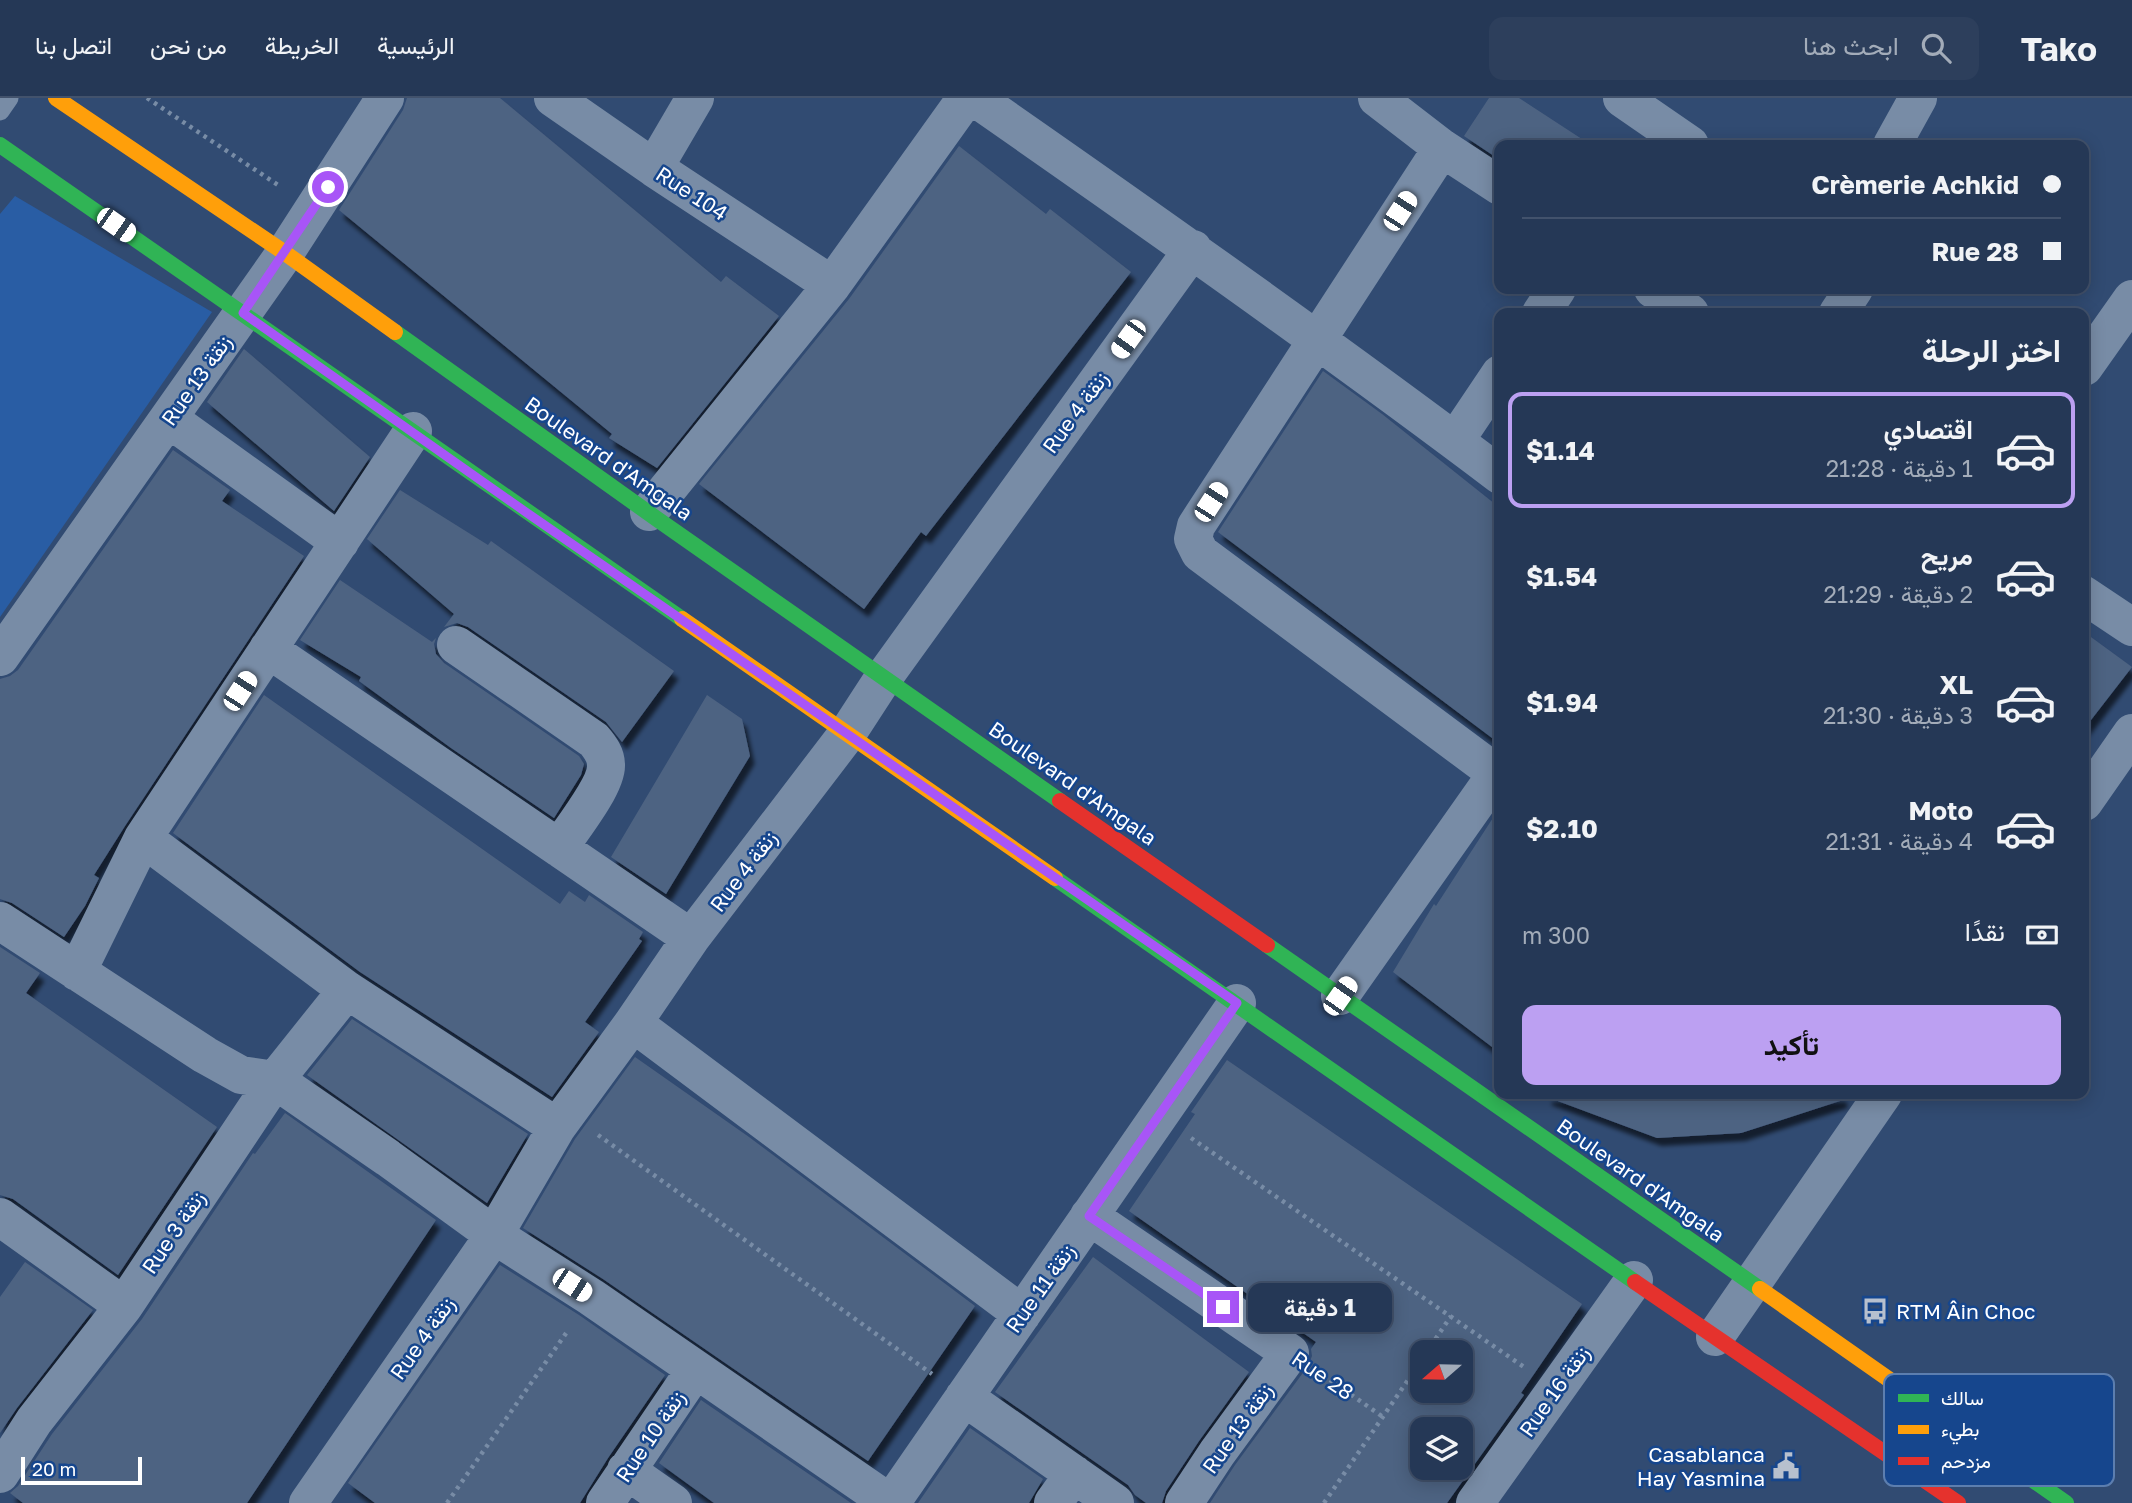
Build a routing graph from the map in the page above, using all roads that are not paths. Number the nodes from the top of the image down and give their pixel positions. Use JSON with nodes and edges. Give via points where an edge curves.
{"nodes":[{"id":1,"x":9,"y":98,"type":"edge"},
{"id":2,"x":55,"y":98,"type":"edge"},
{"id":3,"x":385,"y":98,"type":"edge"},
{"id":4,"x":554,"y":98,"type":"edge"},
{"id":5,"x":695,"y":98,"type":"edge"},
{"id":6,"x":966,"y":98,"type":"edge"},
{"id":7,"x":975,"y":98,"type":"edge"},
{"id":8,"x":1377,"y":98,"type":"edge"},
{"id":9,"x":1622,"y":98,"type":"edge"},
{"id":10,"x":1917,"y":98,"type":"edge"},
{"id":11,"x":0,"y":111,"type":"edge"},
{"id":12,"x":1683,"y":140,"type":"edge"},
{"id":13,"x":1895,"y":140,"type":"edge"},
{"id":14,"x":0,"y":145,"type":"edge"},
{"id":15,"x":1442,"y":148,"type":"junction"},
{"id":16,"x":654,"y":168,"type":"junction"},
{"id":17,"x":1494,"y":183,"type":"edge"},
{"id":18,"x":1193,"y":249,"type":"junction"},
{"id":19,"x":285,"y":253,"type":"junction"},
{"id":20,"x":832,"y":285,"type":"junction"},
{"id":21,"x":1661,"y":294,"type":"edge"},
{"id":22,"x":2132,"y":299,"type":"edge"},
{"id":23,"x":1682,"y":308,"type":"edge"},
{"id":24,"x":243,"y":313,"type":"junction"},
{"id":25,"x":1317,"y":338,"type":"junction"},
{"id":26,"x":2089,"y":360,"type":"edge"},
{"id":27,"x":1494,"y":383,"type":"edge"},
{"id":28,"x":169,"y":419,"type":"junction"},
{"id":29,"x":413,"y":431,"type":"junction"},
{"id":30,"x":1455,"y":441,"type":"junction"},
{"id":31,"x":1494,"y":470,"type":"edge"},
{"id":32,"x":649,"y":512,"type":"junction"},
{"id":33,"x":340,"y":542,"type":"junction"},
{"id":34,"x":2089,"y":598,"type":"edge"},
{"id":35,"x":2132,"y":627,"type":"edge"},
{"id":36,"x":456,"y":645,"type":"dead end"},
{"id":37,"x":268,"y":649,"type":"junction"},
{"id":38,"x":0,"y":657,"type":"edge"},
{"id":39,"x":884,"y":677,"type":"junction"},
{"id":40,"x":2132,"y":733,"type":"edge"},
{"id":41,"x":847,"y":734,"type":"junction"},
{"id":42,"x":1494,"y":769,"type":"edge"},
{"id":43,"x":1494,"y":780,"type":"edge"},
{"id":44,"x":2089,"y":795,"type":"edge"},
{"id":45,"x":143,"y":838,"type":"junction"},
{"id":46,"x":559,"y":848,"type":"junction"},
{"id":47,"x":0,"y":921,"type":"edge"},
{"id":48,"x":691,"y":938,"type":"junction"},
{"id":49,"x":77,"y":972,"type":"junction"},
{"id":50,"x":347,"y":990,"type":"junction"},
{"id":51,"x":1340,"y":996,"type":"junction"},
{"id":52,"x":1237,"y":1003,"type":"junction"},
{"id":53,"x":633,"y":1024,"type":"junction"},
{"id":54,"x":275,"y":1080,"type":"junction"},
{"id":55,"x":1879,"y":1099,"type":"edge"},
{"id":56,"x":562,"y":1121,"type":"junction"},
{"id":57,"x":1089,"y":1216,"type":"junction"},
{"id":58,"x":0,"y":1217,"type":"edge"},
{"id":59,"x":494,"y":1235,"type":"junction"},
{"id":60,"x":1634,"y":1280,"type":"junction"},
{"id":61,"x":1751,"y":1284,"type":"junction"},
{"id":62,"x":124,"y":1306,"type":"junction"},
{"id":63,"x":1022,"y":1314,"type":"junction"},
{"id":64,"x":1715,"y":1337,"type":"junction"},
{"id":65,"x":1290,"y":1353,"type":"joint"},
{"id":66,"x":695,"y":1370,"type":"junction"},
{"id":67,"x":1884,"y":1376,"type":"edge"},
{"id":68,"x":964,"y":1397,"type":"junction"},
{"id":69,"x":1884,"y":1452,"type":"edge"},
{"id":70,"x":626,"y":1470,"type":"junction"},
{"id":71,"x":0,"y":1474,"type":"edge"},
{"id":72,"x":1933,"y":1486,"type":"edge"},
{"id":73,"x":2042,"y":1486,"type":"edge"},
{"id":74,"x":1064,"y":1488,"type":"edge"},
{"id":75,"x":308,"y":1503,"type":"edge"},
{"id":76,"x":605,"y":1503,"type":"edge"},
{"id":77,"x":673,"y":1503,"type":"edge"},
{"id":78,"x":891,"y":1503,"type":"edge"},
{"id":79,"x":1115,"y":1503,"type":"edge"},
{"id":80,"x":1184,"y":1503,"type":"edge"},
{"id":81,"x":1475,"y":1503,"type":"edge"},
{"id":82,"x":1958,"y":1503,"type":"edge"},
{"id":83,"x":2066,"y":1503,"type":"edge"}],
"edges":[{"from":1,"to":11,"type":"lane"},
{"from":2,"to":19,"type":"street","name":"Boulevard d'Amgala"},
{"from":3,"to":19,"type":"street","name":"Rue 13 زنقة"},
{"from":4,"to":16,"type":"street","name":"Rue 104"},
{"from":5,"to":16,"type":"street"},
{"from":6,"to":20,"type":"street"},
{"from":7,"to":18,"type":"street"},
{"from":8,"to":15,"type":"street"},
{"from":9,"to":12,"type":"street"},
{"from":10,"to":13,"type":"street"},
{"from":14,"to":24,"type":"street"},
{"from":15,"to":17,"type":"street"},
{"from":15,"to":25,"type":"street"},
{"from":16,"to":20,"type":"street","name":"Rue 104"},
{"from":18,"to":25,"type":"street"},
{"from":18,"to":39,"type":"street","name":"Rue 4 زنقة"},
{"from":19,"to":24,"type":"street","name":"Rue 13 زنقة"},
{"from":19,"to":32,"type":"street","name":"Boulevard d'Amgala"},
{"from":20,"to":32,"type":"street"},
{"from":21,"to":23,"type":"street"},
{"from":22,"to":26,"type":"street"},
{"from":24,"to":28,"type":"street","name":"Rue 13 زنقة"},
{"from":24,"to":29,"type":"street"},
{"from":25,"to":30,"type":"street"},
{"from":25,"to":42,"type":"street","via":[[1196,526],[1193,540],[1200,554]]},
{"from":27,"to":30,"type":"street"},
{"from":28,"to":33,"type":"street"},
{"from":28,"to":38,"type":"street","name":"Rue 13 زنقة"},
{"from":29,"to":33,"type":"street"},
{"from":29,"to":41,"type":"street"},
{"from":30,"to":31,"type":"street"},
{"from":32,"to":39,"type":"street","name":"Boulevard d'Amgala"},
{"from":33,"to":37,"type":"street"},
{"from":34,"to":35,"type":"street"},
{"from":36,"to":46,"type":"street","via":[[594,740],[604,755],[602,783]]},
{"from":37,"to":45,"type":"street"},
{"from":37,"to":46,"type":"street"},
{"from":39,"to":41,"type":"street","name":"Rue 4 زنقة"},
{"from":39,"to":51,"type":"street","name":"Boulevard d'Amgala"},
{"from":40,"to":44,"type":"street"},
{"from":41,"to":48,"type":"street","name":"Rue 4 زنقة"},
{"from":41,"to":52,"type":"street"},
{"from":43,"to":51,"type":"street"},
{"from":45,"to":49,"type":"street"},
{"from":45,"to":50,"type":"street"},
{"from":46,"to":48,"type":"street"},
{"from":47,"to":49,"type":"street"},
{"from":48,"to":53,"type":"street","name":"Rue 4 زنقة"},
{"from":49,"to":54,"type":"street","via":[[241,1075]]},
{"from":50,"to":54,"type":"street","name":"Rue 3 زنقة"},
{"from":50,"to":56,"type":"street"},
{"from":51,"to":61,"type":"street","name":"Boulevard d'Amgala"},
{"from":52,"to":57,"type":"street","name":"Rue 11 زنقة"},
{"from":52,"to":60,"type":"street"},
{"from":53,"to":56,"type":"street","name":"Rue 4 زنقة"},
{"from":53,"to":63,"type":"street"},
{"from":54,"to":59,"type":"street"},
{"from":54,"to":62,"type":"street","name":"Rue 3 زنقة"},
{"from":55,"to":61,"type":"street"},
{"from":56,"to":59,"type":"street","name":"Rue 4 زنقة"},
{"from":57,"to":63,"type":"street","name":"Rue 11 زنقة"},
{"from":57,"to":65,"type":"street","name":"Rue 28"},
{"from":58,"to":62,"type":"street"},
{"from":59,"to":66,"type":"street"},
{"from":59,"to":75,"type":"street","name":"Rue 4 زنقة"},
{"from":60,"to":64,"type":"street"},
{"from":60,"to":81,"type":"street","name":"Rue 16 زنقة"},
{"from":61,"to":64,"type":"street"},
{"from":61,"to":67,"type":"street","name":"Boulevard d'Amgala"},
{"from":62,"to":71,"type":"street","name":"Rue 3 زنقة","via":[[34,1421]]},
{"from":63,"to":68,"type":"street","name":"Rue 11 زنقة"},
{"from":64,"to":69,"type":"street"},
{"from":65,"to":80,"type":"street","name":"Rue 13 زنقة"},
{"from":66,"to":70,"type":"street","name":"Rue 10 زنقة"},
{"from":66,"to":78,"type":"street"},
{"from":68,"to":74,"type":"street"},
{"from":68,"to":78,"type":"street","name":"Rue 11 زنقة"},
{"from":70,"to":76,"type":"street","name":"Rue 10 زنقة"},
{"from":70,"to":77,"type":"street"},
{"from":72,"to":82,"type":"street"},
{"from":73,"to":83,"type":"street","name":"Boulevard d'Amgala"},
{"from":74,"to":79,"type":"street"}]}
